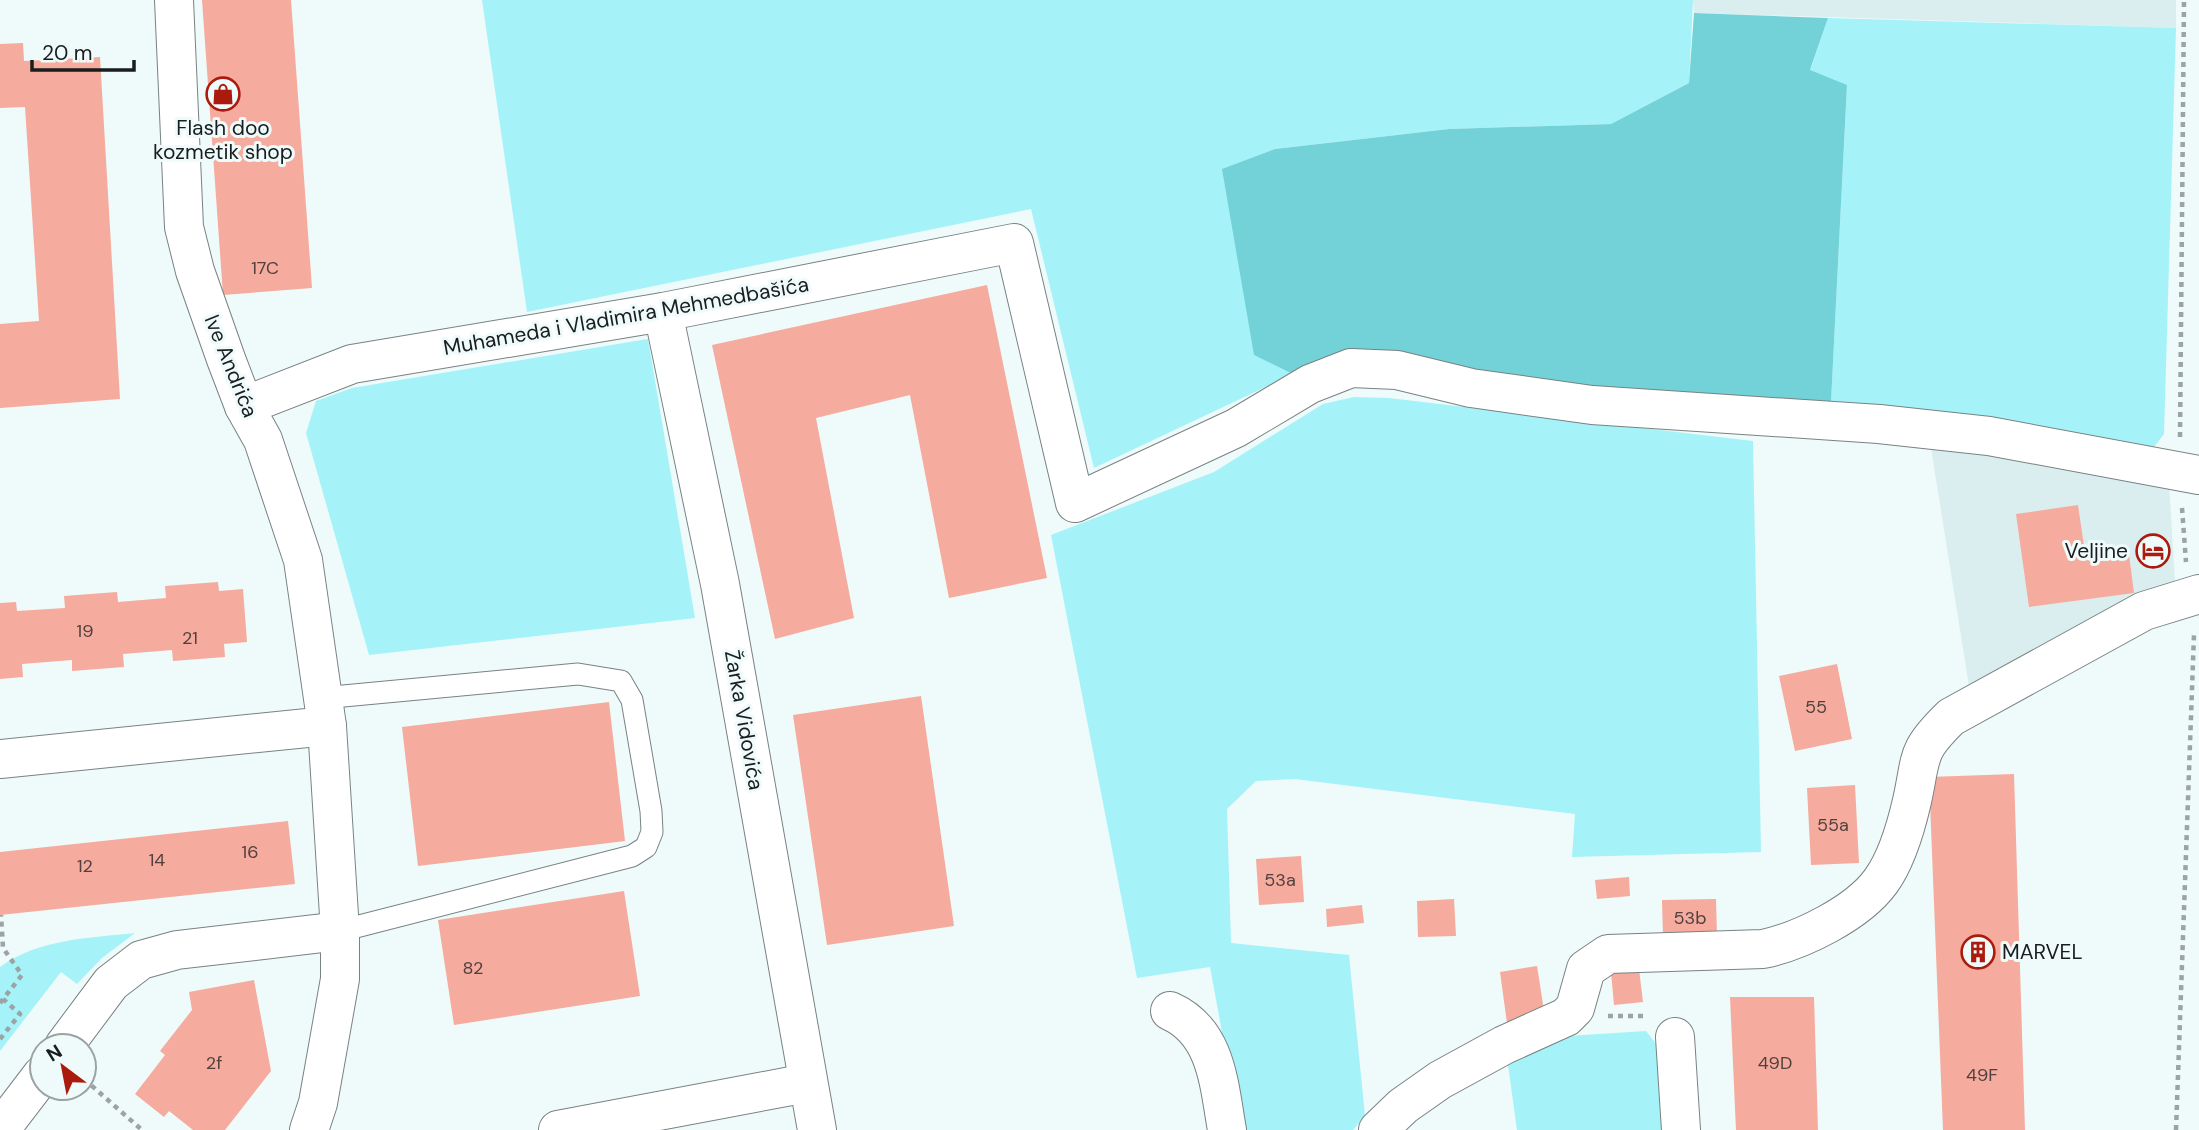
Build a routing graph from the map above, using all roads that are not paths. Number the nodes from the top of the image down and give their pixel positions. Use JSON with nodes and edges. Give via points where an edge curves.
{"nodes":[{"id":1,"x":174,"y":0,"type":"edge"},
{"id":2,"x":663,"y":312,"type":"junction"},
{"id":3,"x":244,"y":406,"type":"junction"},
{"id":4,"x":2189,"y":472,"type":"edge"},
{"id":5,"x":2194,"y":596,"type":"edge"},
{"id":6,"x":325,"y":712,"type":"junction"},
{"id":7,"x":0,"y":759,"type":"edge"},
{"id":8,"x":340,"y":931,"type":"junction"},
{"id":9,"x":1170,"y":1011,"type":"dead end"},
{"id":10,"x":75,"y":1032,"type":"edge"},
{"id":11,"x":1675,"y":1037,"type":"road end"},
{"id":12,"x":807,"y":1083,"type":"junction"},
{"id":13,"x":28,"y":1093,"type":"edge"},
{"id":14,"x":0,"y":1130,"type":"edge"},
{"id":15,"x":309,"y":1130,"type":"edge"},
{"id":16,"x":558,"y":1130,"type":"edge"},
{"id":17,"x":817,"y":1130,"type":"edge"},
{"id":18,"x":1227,"y":1130,"type":"edge"},
{"id":19,"x":1378,"y":1130,"type":"edge"},
{"id":20,"x":1681,"y":1130,"type":"edge"}],
"edges":[{"from":1,"to":3,"type":"street","name":"Ive Andrića","via":[[184,227],[195,271]]},
{"from":2,"to":3,"type":"street","name":"Muhameda i Vladimira Mehmedbašića","via":[[352,364]]},
{"from":2,"to":4,"type":"street","name":"Muhameda i Vladimira Mehmedbašića","via":[[1014,243],[1075,503],[1236,428],[1310,384],[1351,368],[1397,370],[1471,388],[1592,405],[1989,436]]},
{"from":2,"to":12,"type":"street","name":"Žarka Vidovića","via":[[720,584]]},
{"from":3,"to":6,"type":"street","name":"Ive Andrića","via":[[263,440],[303,559]]},
{"from":5,"to":19,"type":"street","via":[[2144,611],[1951,717],[1920,754],[1912,801],[1889,868],[1874,889],[1841,914],[1786,944],[1763,949],[1608,954],[1586,969],[1574,1008],[1566,1017],[1440,1080]]},
{"from":6,"to":7,"type":"street"},
{"from":6,"to":8,"type":"street","name":"Ive Andrića"},
{"from":6,"to":8,"type":"lane","via":[[579,674],[621,681],[632,700],[651,811],[652,832],[646,847],[632,856]]},
{"from":8,"to":10,"type":"street","via":[[177,950],[141,960],[111,984]]},
{"from":8,"to":15,"type":"street","name":"Ive Andrića","via":[[340,979],[333,1025]]},
{"from":9,"to":18,"type":"street","via":[[1185,1018],[1212,1052]]},
{"from":11,"to":20,"type":"street"},
{"from":12,"to":16,"type":"street"},
{"from":12,"to":17,"type":"street","name":"Žarka Vidovića"},
{"from":13,"to":14,"type":"street"}]}
